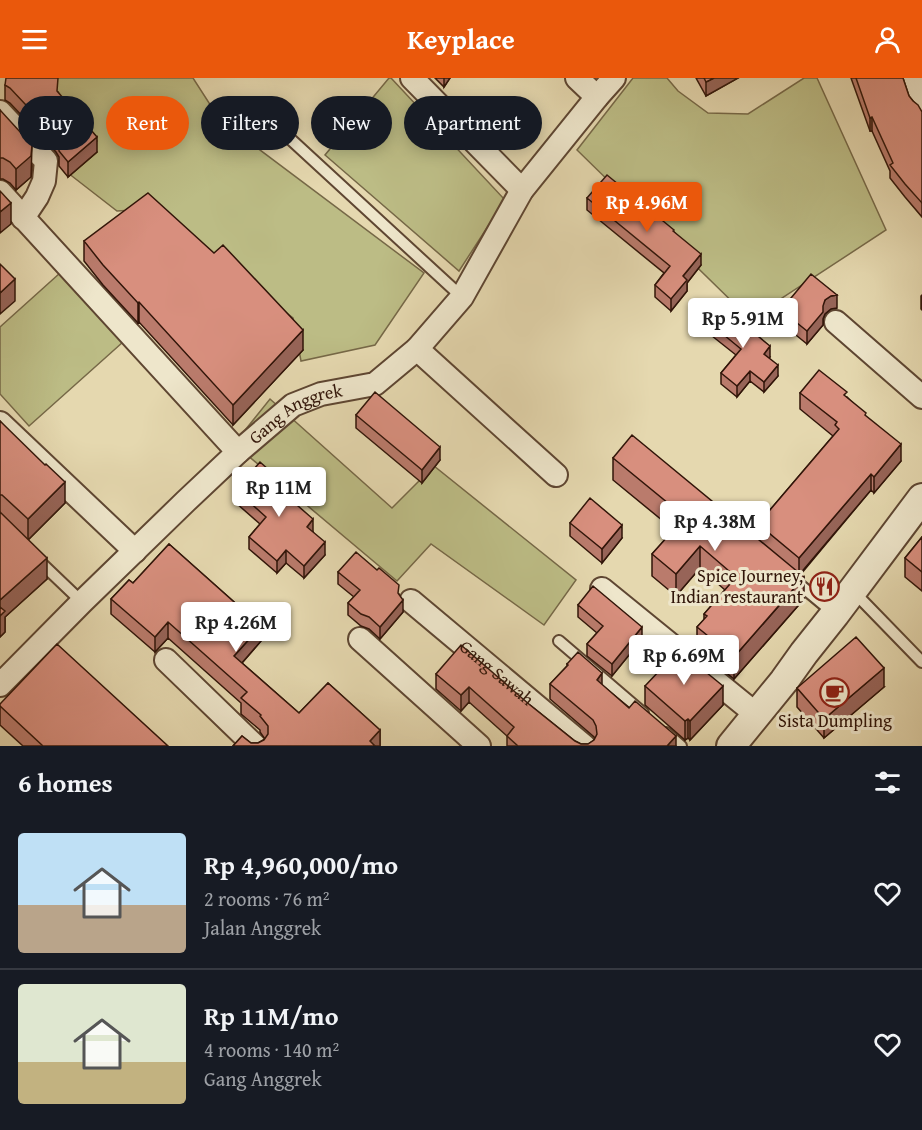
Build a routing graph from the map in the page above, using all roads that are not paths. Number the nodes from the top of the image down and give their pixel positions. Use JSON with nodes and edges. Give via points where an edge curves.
{"nodes":[{"id":1,"x":412,"y":78,"type":"edge"},
{"id":2,"x":577,"y":78,"type":"edge"},
{"id":3,"x":614,"y":78,"type":"edge"},
{"id":4,"x":914,"y":78,"type":"edge"},
{"id":5,"x":597,"y":97,"type":"junction"},
{"id":6,"x":922,"y":105,"type":"edge"},
{"id":7,"x":0,"y":112,"type":"edge"},
{"id":8,"x":299,"y":147,"type":"edge"},
{"id":9,"x":522,"y":190,"type":"junction"},
{"id":10,"x":0,"y":192,"type":"edge"},
{"id":11,"x":23,"y":218,"type":"junction"},
{"id":12,"x":462,"y":297,"type":"junction"},
{"id":13,"x":836,"y":322,"type":"dead end"},
{"id":14,"x":417,"y":349,"type":"junction"},
{"id":15,"x":922,"y":397,"type":"edge"},
{"id":16,"x":0,"y":423,"type":"edge"},
{"id":17,"x":238,"y":452,"type":"junction"},
{"id":18,"x":556,"y":475,"type":"dead end"},
{"id":19,"x":922,"y":498,"type":"edge"},
{"id":20,"x":135,"y":551,"type":"junction"},
{"id":21,"x":33,"y":555,"type":"edge"},
{"id":22,"x":782,"y":570,"type":"edge"},
{"id":23,"x":602,"y":589,"type":"dead end"},
{"id":24,"x":853,"y":590,"type":"junction"},
{"id":25,"x":411,"y":601,"type":"dead end"},
{"id":26,"x":82,"y":602,"type":"junction"},
{"id":27,"x":835,"y":614,"type":"junction"},
{"id":28,"x":360,"y":639,"type":"dead end"},
{"id":29,"x":559,"y":641,"type":"dead end"},
{"id":30,"x":166,"y":660,"type":"dead end"},
{"id":31,"x":922,"y":662,"type":"edge"},
{"id":32,"x":0,"y":685,"type":"edge"},
{"id":33,"x":757,"y":715,"type":"junction"},
{"id":34,"x":255,"y":746,"type":"edge"},
{"id":35,"x":479,"y":746,"type":"edge"},
{"id":36,"x":584,"y":746,"type":"edge"},
{"id":37,"x":681,"y":746,"type":"edge"},
{"id":38,"x":731,"y":746,"type":"edge"}],
"edges":[{"from":1,"to":9,"type":"street"},
{"from":2,"to":5,"type":"street"},
{"from":3,"to":5,"type":"street","name":"Gang Anggrek"},
{"from":4,"to":6,"type":"street"},
{"from":5,"to":9,"type":"street","name":"Gang Anggrek"},
{"from":7,"to":11,"type":"street","via":[[46,161],[44,181]]},
{"from":8,"to":12,"type":"lane"},
{"from":9,"to":12,"type":"street","name":"Gang Anggrek"},
{"from":10,"to":11,"type":"street"},
{"from":11,"to":17,"type":"street"},
{"from":12,"to":14,"type":"street","name":"Gang Anggrek"},
{"from":13,"to":15,"type":"street"},
{"from":14,"to":17,"type":"street","name":"Gang Anggrek","via":[[375,384],[321,394],[294,405]]},
{"from":14,"to":18,"type":"street"},
{"from":16,"to":20,"type":"street"},
{"from":17,"to":20,"type":"street","name":"Gang Anggrek"},
{"from":19,"to":24,"type":"street"},
{"from":20,"to":26,"type":"street","name":"Gang Anggrek"},
{"from":21,"to":26,"type":"lane"},
{"from":22,"to":27,"type":"lane"},
{"from":23,"to":33,"type":"street"},
{"from":24,"to":27,"type":"street"},
{"from":24,"to":31,"type":"lane"},
{"from":25,"to":36,"type":"street","name":"Gang Sawah"},
{"from":26,"to":32,"type":"street","name":"Gang Anggrek"},
{"from":27,"to":33,"type":"street"},
{"from":28,"to":35,"type":"street"},
{"from":29,"to":37,"type":"lane"},
{"from":30,"to":34,"type":"street"},
{"from":33,"to":38,"type":"street"}]}
